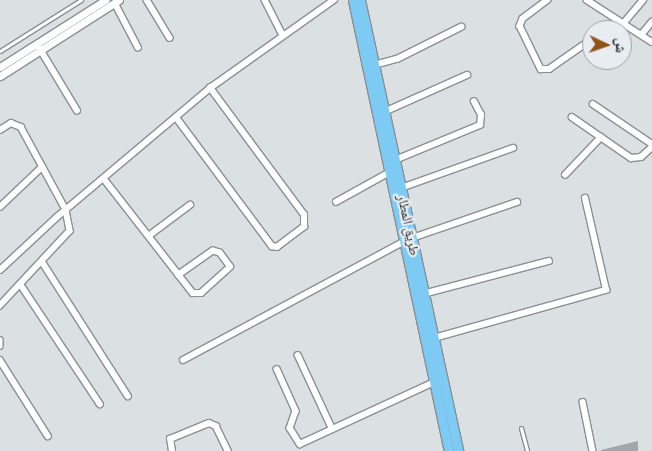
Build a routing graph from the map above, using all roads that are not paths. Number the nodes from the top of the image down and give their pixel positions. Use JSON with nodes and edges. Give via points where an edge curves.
{"nodes":[{"id":1,"x":81,"y":0,"type":"edge"},
{"id":2,"x":105,"y":0,"type":"edge"},
{"id":3,"x":147,"y":0,"type":"edge"},
{"id":4,"x":265,"y":0,"type":"edge"},
{"id":5,"x":334,"y":0,"type":"edge"},
{"id":6,"x":353,"y":0,"type":"edge"},
{"id":7,"x":360,"y":0,"type":"edge"},
{"id":8,"x":548,"y":0,"type":"edge"},
{"id":9,"x":643,"y":0,"type":"edge"},
{"id":10,"x":117,"y":1,"type":"edge"},
{"id":11,"x":590,"y":1,"type":"edge"},
{"id":12,"x":618,"y":20,"type":"edge"},
{"id":13,"x":623,"y":20,"type":"edge"},
{"id":14,"x":652,"y":22,"type":"edge"},
{"id":15,"x":461,"y":27,"type":"dead end"},
{"id":16,"x":632,"y":29,"type":"edge"},
{"id":17,"x":283,"y":35,"type":"junction"},
{"id":18,"x":641,"y":35,"type":"junction"},
{"id":19,"x":170,"y":38,"type":"dead end"},
{"id":20,"x":652,"y":42,"type":"edge"},
{"id":21,"x":582,"y":46,"type":"edge"},
{"id":22,"x":39,"y":47,"type":"junction"},
{"id":23,"x":138,"y":47,"type":"dead end"},
{"id":24,"x":0,"y":51,"type":"edge"},
{"id":25,"x":374,"y":65,"type":"junction"},
{"id":26,"x":0,"y":67,"type":"edge"},
{"id":27,"x":467,"y":75,"type":"dead end"},
{"id":28,"x":0,"y":76,"type":"edge"},
{"id":29,"x":210,"y":88,"type":"junction"},
{"id":30,"x":474,"y":102,"type":"dead end"},
{"id":31,"x":592,"y":104,"type":"dead end"},
{"id":32,"x":77,"y":110,"type":"dead end"},
{"id":33,"x":384,"y":112,"type":"junction"},
{"id":34,"x":176,"y":117,"type":"junction"},
{"id":35,"x":572,"y":117,"type":"dead end"},
{"id":36,"x":0,"y":130,"type":"edge"},
{"id":37,"x":601,"y":137,"type":"junction"},
{"id":38,"x":652,"y":146,"type":"edge"},
{"id":39,"x":513,"y":148,"type":"dead end"},
{"id":40,"x":394,"y":160,"type":"junction"},
{"id":41,"x":42,"y":167,"type":"junction"},
{"id":42,"x":390,"y":172,"type":"junction"},
{"id":43,"x":565,"y":175,"type":"dead end"},
{"id":44,"x":105,"y":180,"type":"junction"},
{"id":45,"x":401,"y":188,"type":"junction"},
{"id":46,"x":586,"y":198,"type":"dead end"},
{"id":47,"x":336,"y":202,"type":"dead end"},
{"id":48,"x":517,"y":202,"type":"dead end"},
{"id":49,"x":190,"y":205,"type":"dead end"},
{"id":50,"x":0,"y":207,"type":"edge"},
{"id":51,"x":66,"y":210,"type":"junction"},
{"id":52,"x":150,"y":235,"type":"junction"},
{"id":53,"x":409,"y":240,"type":"junction"},
{"id":54,"x":549,"y":261,"type":"dead end"},
{"id":55,"x":43,"y":263,"type":"junction"},
{"id":56,"x":0,"y":270,"type":"edge"},
{"id":57,"x":178,"y":275,"type":"junction"},
{"id":58,"x":21,"y":286,"type":"junction"},
{"id":59,"x":423,"y":294,"type":"junction"},
{"id":60,"x":0,"y":306,"type":"edge"},
{"id":61,"x":434,"y":338,"type":"junction"},
{"id":62,"x":0,"y":340,"type":"edge"},
{"id":63,"x":0,"y":346,"type":"edge"},
{"id":64,"x":298,"y":356,"type":"dead end"},
{"id":65,"x":0,"y":360,"type":"edge"},
{"id":66,"x":183,"y":360,"type":"dead end"},
{"id":67,"x":277,"y":369,"type":"dead end"},
{"id":68,"x":434,"y":382,"type":"junction"},
{"id":69,"x":128,"y":396,"type":"dead end"},
{"id":70,"x":583,"y":402,"type":"dead end"},
{"id":71,"x":100,"y":404,"type":"dead end"},
{"id":72,"x":332,"y":428,"type":"junction"},
{"id":73,"x":521,"y":428,"type":"dead end"},
{"id":74,"x":48,"y":436,"type":"dead end"},
{"id":75,"x":172,"y":451,"type":"edge"},
{"id":76,"x":228,"y":451,"type":"edge"},
{"id":77,"x":449,"y":451,"type":"edge"},
{"id":78,"x":458,"y":451,"type":"edge"},
{"id":79,"x":527,"y":451,"type":"edge"},
{"id":80,"x":593,"y":451,"type":"edge"}],
"edges":[{"from":1,"to":24,"type":"lane"},
{"from":2,"to":22,"type":"street"},
{"from":3,"to":19,"type":"street"},
{"from":4,"to":17,"type":"street"},
{"from":5,"to":17,"type":"street"},
{"from":6,"to":42,"type":"main road","name":"طريق المطار"},
{"from":7,"to":25,"type":"main road","name":"طريق المطار"},
{"from":8,"to":21,"type":"street","via":[[523,19],[520,26],[541,69],[549,69]]},
{"from":9,"to":13,"type":"street"},
{"from":10,"to":22,"type":"street"},
{"from":10,"to":23,"type":"street"},
{"from":11,"to":12,"type":"street"},
{"from":14,"to":18,"type":"street"},
{"from":15,"to":25,"type":"street","via":[[397,59]]},
{"from":16,"to":18,"type":"street"},
{"from":17,"to":29,"type":"street"},
{"from":18,"to":20,"type":"street"},
{"from":22,"to":26,"type":"street"},
{"from":22,"to":28,"type":"street"},
{"from":22,"to":32,"type":"street"},
{"from":25,"to":33,"type":"main road","name":"طريق المطار"},
{"from":27,"to":33,"type":"street"},
{"from":29,"to":34,"type":"street"},
{"from":29,"to":34,"type":"street","via":[[304,215],[304,226],[281,245],[272,246]]},
{"from":30,"to":40,"type":"street","via":[[482,119],[480,125]]},
{"from":31,"to":38,"type":"street"},
{"from":33,"to":40,"type":"main road","name":"طريق المطار"},
{"from":34,"to":44,"type":"street"},
{"from":35,"to":37,"type":"street"},
{"from":36,"to":41,"type":"street","via":[[11,123],[20,125]]},
{"from":37,"to":38,"type":"street","via":[[634,159]]},
{"from":37,"to":43,"type":"street"},
{"from":39,"to":45,"type":"street"},
{"from":40,"to":45,"type":"main road","name":"طريق المطار"},
{"from":41,"to":50,"type":"street"},
{"from":41,"to":51,"type":"street"},
{"from":42,"to":47,"type":"street"},
{"from":42,"to":53,"type":"main road","name":"طريق المطار"},
{"from":44,"to":51,"type":"street"},
{"from":44,"to":52,"type":"street"},
{"from":45,"to":53,"type":"main road","name":"طريق المطار"},
{"from":46,"to":61,"type":"street","via":[[606,290]]},
{"from":48,"to":53,"type":"street"},
{"from":49,"to":52,"type":"street"},
{"from":51,"to":55,"type":"street","via":[[70,222],[68,238]]},
{"from":51,"to":56,"type":"street"},
{"from":52,"to":57,"type":"street"},
{"from":53,"to":59,"type":"main road","name":"طريق المطار"},
{"from":53,"to":66,"type":"street"},
{"from":53,"to":68,"type":"main road","name":"طريق المطار"},
{"from":54,"to":59,"type":"street"},
{"from":55,"to":58,"type":"street"},
{"from":55,"to":69,"type":"street"},
{"from":57,"to":57,"type":"street","via":[[192,293],[198,294],[230,267],[220,253],[213,251]]},
{"from":58,"to":60,"type":"street"},
{"from":58,"to":71,"type":"street"},
{"from":59,"to":61,"type":"main road","name":"طريق المطار"},
{"from":61,"to":78,"type":"main road","name":"طريق المطار"},
{"from":62,"to":63,"type":"street"},
{"from":64,"to":72,"type":"street"},
{"from":65,"to":74,"type":"street"},
{"from":67,"to":72,"type":"street","via":[[296,411],[290,428],[296,442],[300,444]]},
{"from":68,"to":72,"type":"street"},
{"from":68,"to":77,"type":"main road","name":"طريق المطار"},
{"from":70,"to":80,"type":"street"},
{"from":73,"to":79,"type":"lane"},
{"from":75,"to":76,"type":"street","via":[[170,439],[209,422],[216,426]]}]}
